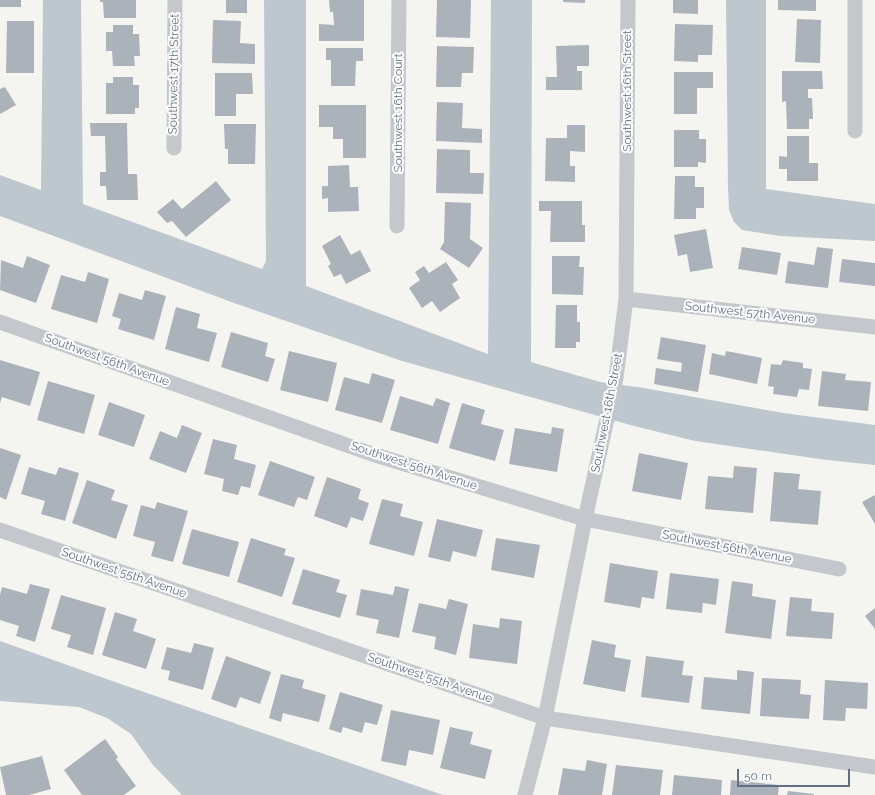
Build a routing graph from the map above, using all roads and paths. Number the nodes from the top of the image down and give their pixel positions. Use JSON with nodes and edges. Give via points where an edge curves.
{"nodes":[{"id":1,"x":175,"y":0,"type":"edge"},
{"id":2,"x":399,"y":0,"type":"edge"},
{"id":3,"x":628,"y":0,"type":"edge"},
{"id":4,"x":855,"y":0,"type":"edge"},
{"id":5,"x":855,"y":131,"type":"dead end"},
{"id":6,"x":174,"y":148,"type":"dead end"},
{"id":7,"x":397,"y":226,"type":"dead end"},
{"id":8,"x":626,"y":299,"type":"junction"},
{"id":9,"x":0,"y":322,"type":"edge"},
{"id":10,"x":875,"y":327,"type":"edge"},
{"id":11,"x":585,"y":519,"type":"junction"},
{"id":12,"x":0,"y":530,"type":"edge"},
{"id":13,"x":839,"y":569,"type":"dead end"},
{"id":14,"x":545,"y":718,"type":"junction"},
{"id":15,"x":875,"y":767,"type":"edge"},
{"id":16,"x":525,"y":795,"type":"edge"}],
"edges":[{"from":1,"to":6,"type":"street","name":"Southwest 17th Street"},
{"from":2,"to":7,"type":"street","name":"Southwest 16th Court"},
{"from":3,"to":8,"type":"street","name":"Southwest 16th Street"},
{"from":4,"to":5,"type":"street"},
{"from":8,"to":10,"type":"street","name":"Southwest 57th Avenue"},
{"from":8,"to":11,"type":"street","name":"Southwest 16th Street","via":[[616,378]]},
{"from":9,"to":11,"type":"street","name":"Southwest 56th Avenue","via":[[372,454]]},
{"from":11,"to":13,"type":"street","name":"Southwest 56th Avenue"},
{"from":11,"to":14,"type":"street","name":"Southwest 16th Street"},
{"from":12,"to":14,"type":"street","name":"Southwest 55th Avenue"},
{"from":14,"to":15,"type":"street","name":"Southwest 55th Avenue"},
{"from":14,"to":16,"type":"street","name":"Southwest 16th Street"}]}
